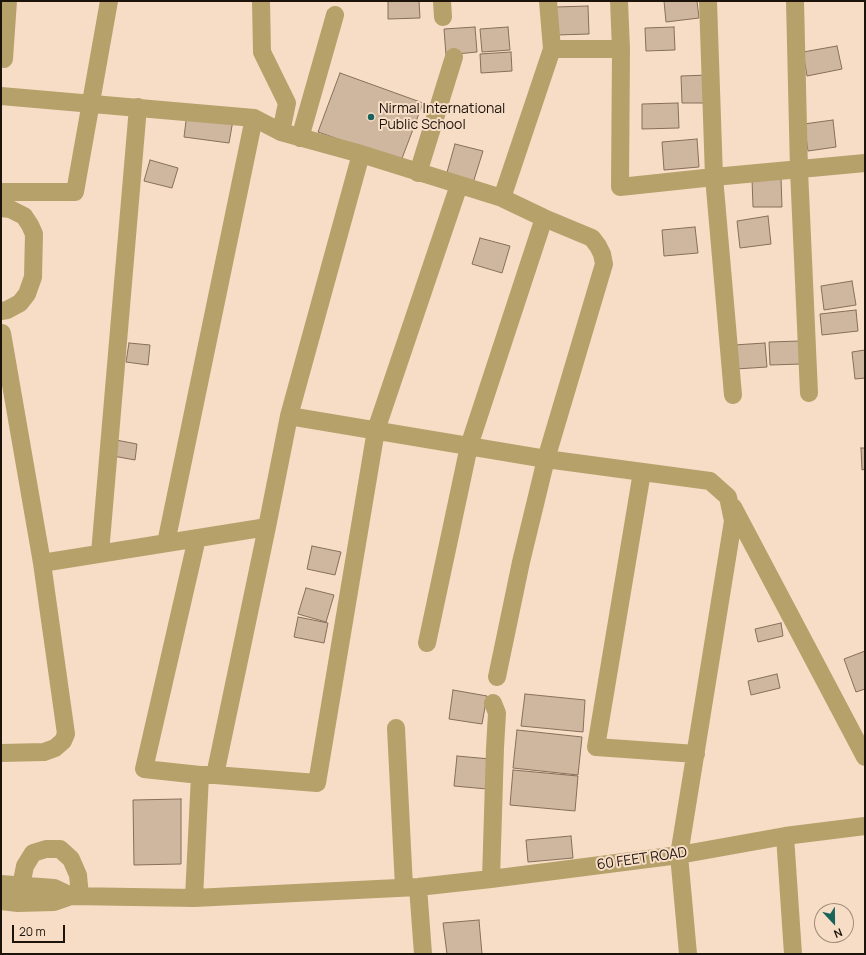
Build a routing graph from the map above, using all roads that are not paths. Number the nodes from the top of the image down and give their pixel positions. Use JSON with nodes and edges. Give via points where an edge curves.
{"nodes":[{"id":1,"x":8,"y":1,"type":"edge"},
{"id":2,"x":109,"y":1,"type":"edge"},
{"id":3,"x":261,"y":1,"type":"edge"},
{"id":4,"x":548,"y":1,"type":"edge"},
{"id":5,"x":620,"y":1,"type":"edge"},
{"id":6,"x":708,"y":1,"type":"edge"},
{"id":7,"x":795,"y":1,"type":"edge"},
{"id":8,"x":335,"y":15,"type":"dead end"},
{"id":9,"x":552,"y":49,"type":"junction"},
{"id":10,"x":621,"y":49,"type":"junction"},
{"id":11,"x":454,"y":57,"type":"dead end"},
{"id":12,"x":4,"y":59,"type":"dead end"},
{"id":13,"x":1,"y":96,"type":"edge"},
{"id":14,"x":91,"y":103,"type":"junction"},
{"id":15,"x":138,"y":107,"type":"junction"},
{"id":16,"x":254,"y":118,"type":"junction"},
{"id":17,"x":280,"y":132,"type":"junction"},
{"id":18,"x":300,"y":138,"type":"junction"},
{"id":19,"x":361,"y":154,"type":"junction"},
{"id":20,"x":865,"y":163,"type":"edge"},
{"id":21,"x":799,"y":170,"type":"junction"},
{"id":22,"x":418,"y":172,"type":"junction"},
{"id":23,"x":714,"y":177,"type":"junction"},
{"id":24,"x":459,"y":185,"type":"junction"},
{"id":25,"x":1,"y":192,"type":"edge"},
{"id":26,"x":502,"y":198,"type":"junction"},
{"id":27,"x":1,"y":208,"type":"edge"},
{"id":28,"x":544,"y":218,"type":"junction"},
{"id":29,"x":1,"y":311,"type":"edge"},
{"id":30,"x":2,"y":333,"type":"dead end"},
{"id":31,"x":809,"y":393,"type":"dead end"},
{"id":32,"x":733,"y":395,"type":"dead end"},
{"id":33,"x":289,"y":416,"type":"junction"},
{"id":34,"x":376,"y":430,"type":"junction"},
{"id":35,"x":469,"y":446,"type":"junction"},
{"id":36,"x":546,"y":459,"type":"junction"},
{"id":37,"x":642,"y":472,"type":"junction"},
{"id":38,"x":728,"y":497,"type":"junction"},
{"id":39,"x":267,"y":527,"type":"junction"},
{"id":40,"x":197,"y":538,"type":"junction"},
{"id":41,"x":166,"y":543,"type":"junction"},
{"id":42,"x":100,"y":553,"type":"junction"},
{"id":43,"x":42,"y":563,"type":"junction"},
{"id":44,"x":427,"y":643,"type":"dead end"},
{"id":45,"x":497,"y":677,"type":"dead end"},
{"id":46,"x":493,"y":703,"type":"dead end"},
{"id":47,"x":396,"y":728,"type":"dead end"},
{"id":48,"x":1,"y":753,"type":"edge"},
{"id":49,"x":696,"y":754,"type":"junction"},
{"id":50,"x":865,"y":757,"type":"edge"},
{"id":51,"x":208,"y":775,"type":"junction"},
{"id":52,"x":865,"y":826,"type":"edge"},
{"id":53,"x":785,"y":836,"type":"junction"},
{"id":54,"x":679,"y":855,"type":"junction"},
{"id":55,"x":491,"y":879,"type":"junction"},
{"id":56,"x":1,"y":884,"type":"edge"},
{"id":57,"x":21,"y":886,"type":"junction"},
{"id":58,"x":411,"y":887,"type":"junction"},
{"id":59,"x":76,"y":896,"type":"junction"},
{"id":60,"x":194,"y":898,"type":"junction"},
{"id":61,"x":1,"y":901,"type":"edge"},
{"id":62,"x":424,"y":954,"type":"edge"},
{"id":63,"x":688,"y":954,"type":"edge"},
{"id":64,"x":793,"y":954,"type":"edge"}],
"edges":[{"from":1,"to":12,"type":"street"},
{"from":2,"to":14,"type":"street"},
{"from":3,"to":17,"type":"street","via":[[262,52],[287,103]]},
{"from":4,"to":9,"type":"street"},
{"from":5,"to":10,"type":"street"},
{"from":6,"to":23,"type":"street"},
{"from":7,"to":21,"type":"street"},
{"from":8,"to":18,"type":"street"},
{"from":9,"to":10,"type":"street"},
{"from":9,"to":26,"type":"street"},
{"from":10,"to":23,"type":"street","via":[[620,187]]},
{"from":11,"to":22,"type":"street"},
{"from":13,"to":14,"type":"street"},
{"from":14,"to":15,"type":"street"},
{"from":14,"to":25,"type":"street","via":[[75,192]]},
{"from":15,"to":16,"type":"street"},
{"from":15,"to":42,"type":"street"},
{"from":16,"to":17,"type":"street"},
{"from":16,"to":41,"type":"street"},
{"from":17,"to":18,"type":"street"},
{"from":18,"to":19,"type":"street"},
{"from":19,"to":22,"type":"street"},
{"from":19,"to":33,"type":"street"},
{"from":20,"to":21,"type":"street"},
{"from":21,"to":23,"type":"street"},
{"from":21,"to":31,"type":"street"},
{"from":22,"to":24,"type":"street"},
{"from":23,"to":32,"type":"street"},
{"from":24,"to":26,"type":"street"},
{"from":24,"to":34,"type":"street"},
{"from":26,"to":28,"type":"street"},
{"from":27,"to":29,"type":"street","via":[[10,209],[24,216],[34,234],[33,277],[27,294],[20,303]]},
{"from":28,"to":35,"type":"street"},
{"from":28,"to":36,"type":"street","via":[[592,238],[602,254],[604,264]]},
{"from":30,"to":43,"type":"street"},
{"from":33,"to":34,"type":"street"},
{"from":33,"to":39,"type":"street"},
{"from":34,"to":35,"type":"street"},
{"from":34,"to":51,"type":"street","via":[[317,783]]},
{"from":35,"to":36,"type":"street"},
{"from":35,"to":44,"type":"street"},
{"from":36,"to":37,"type":"street"},
{"from":36,"to":45,"type":"street"},
{"from":37,"to":38,"type":"street","via":[[710,481]]},
{"from":37,"to":49,"type":"street","via":[[596,746]]},
{"from":38,"to":49,"type":"street","via":[[733,521]]},
{"from":38,"to":50,"type":"street"},
{"from":39,"to":40,"type":"street"},
{"from":39,"to":51,"type":"street"},
{"from":40,"to":41,"type":"street"},
{"from":40,"to":51,"type":"street","via":[[144,769]]},
{"from":41,"to":42,"type":"street"},
{"from":42,"to":43,"type":"street"},
{"from":43,"to":48,"type":"street","via":[[66,734],[55,748],[44,752]]},
{"from":46,"to":55,"type":"street","via":[[497,713]]},
{"from":47,"to":58,"type":"street"},
{"from":49,"to":54,"type":"street"},
{"from":51,"to":60,"type":"street"},
{"from":52,"to":53,"type":"street","name":"60 FEET ROAD"},
{"from":53,"to":54,"type":"street","name":"60 FEET ROAD"},
{"from":53,"to":64,"type":"street"},
{"from":54,"to":55,"type":"street","name":"60 FEET ROAD"},
{"from":54,"to":63,"type":"street"},
{"from":55,"to":58,"type":"street","name":"60 FEET ROAD"},
{"from":56,"to":57,"type":"street"},
{"from":57,"to":59,"type":"street","via":[[54,888]]},
{"from":57,"to":59,"type":"street","via":[[25,866],[33,853],[60,849],[71,858],[78,875]]},
{"from":58,"to":60,"type":"street","name":"60 FEET ROAD"},
{"from":58,"to":62,"type":"street"},
{"from":59,"to":60,"type":"street","name":"60 FEET ROAD"},
{"from":59,"to":61,"type":"street","via":[[54,902]]}]}
